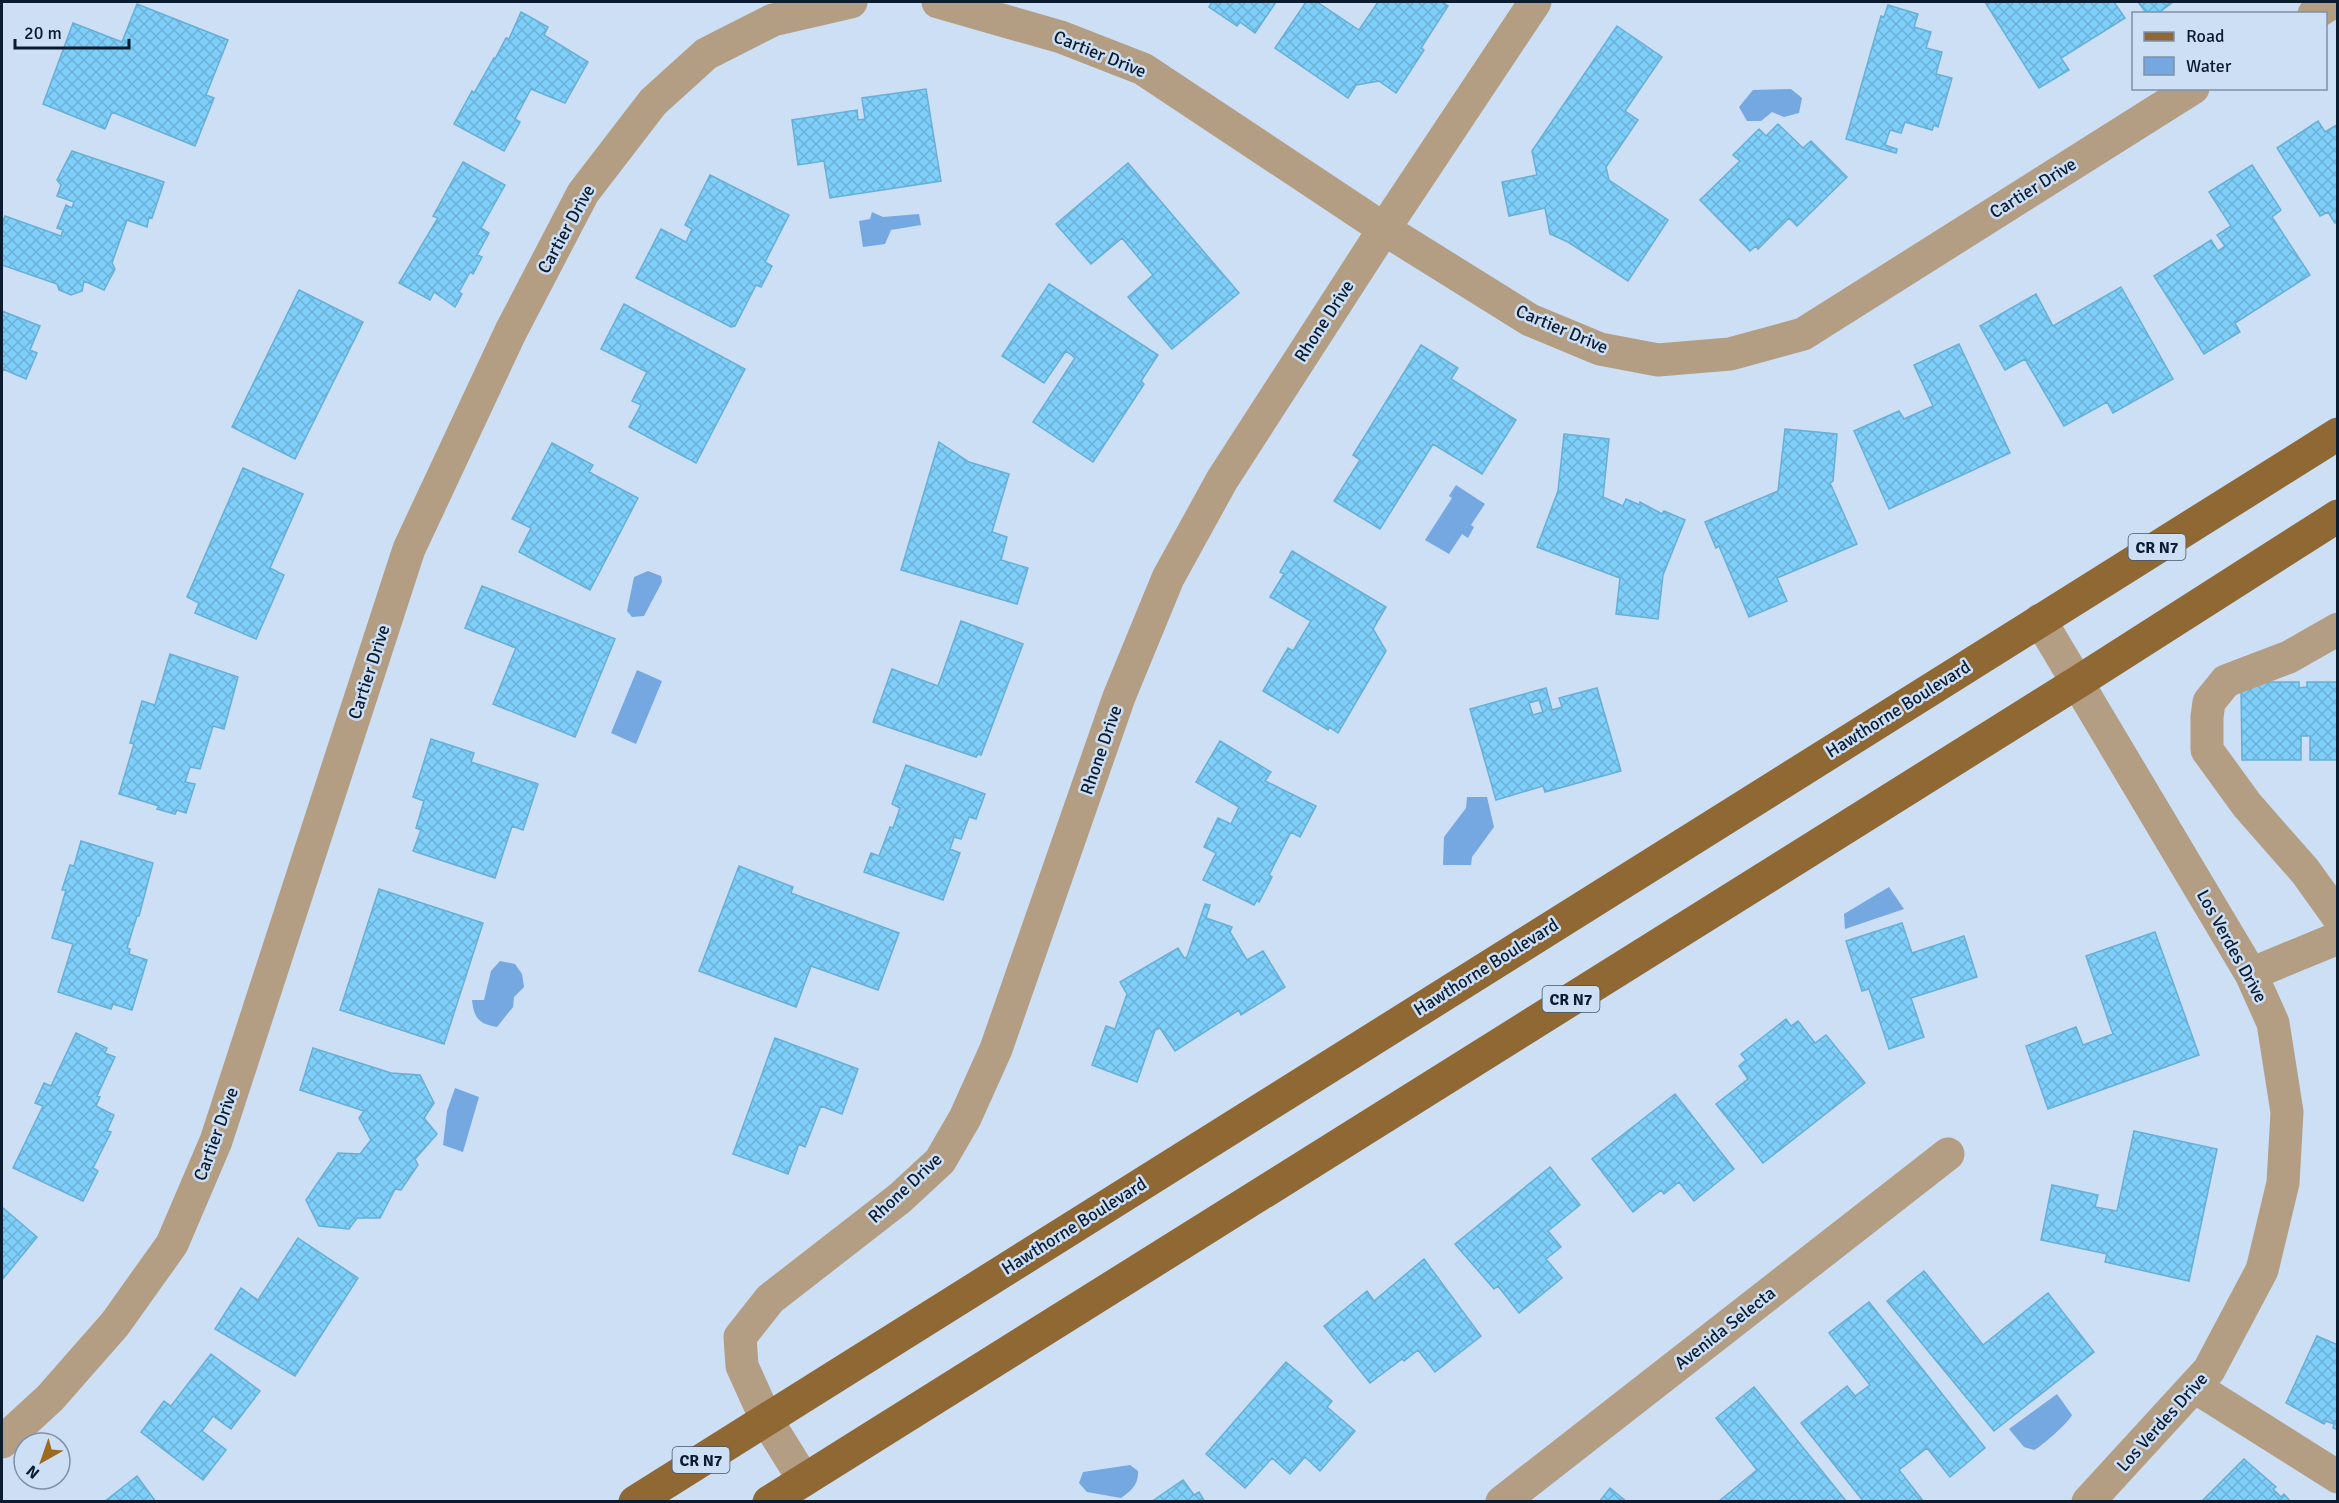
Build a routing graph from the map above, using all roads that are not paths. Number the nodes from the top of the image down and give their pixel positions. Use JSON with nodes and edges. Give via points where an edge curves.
{"nodes":[{"id":1,"x":850,"y":2,"type":"edge"},
{"id":2,"x":938,"y":2,"type":"edge"},
{"id":3,"x":1535,"y":2,"type":"edge"},
{"id":4,"x":2333,"y":2,"type":"edge"},
{"id":5,"x":2317,"y":12,"type":"edge"},
{"id":6,"x":2190,"y":90,"type":"edge"},
{"id":7,"x":1384,"y":229,"type":"junction"},
{"id":8,"x":2337,"y":434,"type":"edge"},
{"id":9,"x":2337,"y":516,"type":"edge"},
{"id":10,"x":2040,"y":620,"type":"junction"},
{"id":11,"x":2337,"y":629,"type":"edge"},
{"id":12,"x":2078,"y":681,"type":"junction"},
{"id":13,"x":2337,"y":917,"type":"edge"},
{"id":14,"x":2337,"y":938,"type":"edge"},
{"id":15,"x":2251,"y":974,"type":"junction"},
{"id":16,"x":1948,"y":1154,"type":"dead end"},
{"id":17,"x":2195,"y":1386,"type":"junction"},
{"id":18,"x":766,"y":1419,"type":"junction"},
{"id":19,"x":2,"y":1442,"type":"edge"},
{"id":20,"x":2337,"y":1477,"type":"edge"},
{"id":21,"x":804,"y":1480,"type":"junction"},
{"id":22,"x":635,"y":1502,"type":"edge"},
{"id":23,"x":769,"y":1502,"type":"edge"},
{"id":24,"x":1502,"y":1502,"type":"edge"},
{"id":25,"x":2088,"y":1502,"type":"edge"}],
"edges":[{"from":1,"to":19,"type":"street","name":"Cartier Drive","via":[[773,20],[706,54],[653,102],[583,193],[511,331],[409,549],[216,1141],[172,1244],[115,1324],[50,1398]]},
{"from":2,"to":7,"type":"street","name":"Cartier Drive","via":[[1061,37],[1143,69]]},
{"from":3,"to":7,"type":"street","name":"Rhone Drive"},
{"from":4,"to":5,"type":"street"},
{"from":6,"to":7,"type":"street","name":"Cartier Drive","via":[[1803,334],[1730,354],[1658,360],[1600,349],[1530,320]]},
{"from":7,"to":18,"type":"street","name":"Rhone Drive","via":[[1214,492],[1168,578],[1119,697],[996,1049],[965,1118],[940,1161],[900,1198],[770,1299],[740,1337],[742,1366]]},
{"from":8,"to":10,"type":"main road","name":"Hawthorne Boulevard","number":"CR N7"},
{"from":9,"to":12,"type":"main road","number":"CR N7"},
{"from":10,"to":12,"type":"street","name":"Los Verdes Drive"},
{"from":10,"to":18,"type":"main road","name":"Hawthorne Boulevard","number":"CR N7"},
{"from":11,"to":13,"type":"street","via":[[2289,657],[2226,681],[2209,702],[2207,750],[2247,805],[2305,871]]},
{"from":12,"to":15,"type":"street","name":"Los Verdes Drive"},
{"from":12,"to":21,"type":"main road","number":"CR N7"},
{"from":14,"to":15,"type":"street"},
{"from":15,"to":17,"type":"street","name":"Los Verdes Drive","via":[[2273,1023],[2287,1112],[2283,1183],[2262,1270],[2209,1370]]},
{"from":16,"to":24,"type":"street","name":"Avenida Selecta"},
{"from":17,"to":20,"type":"street"},
{"from":17,"to":25,"type":"street","name":"Los Verdes Drive"},
{"from":18,"to":21,"type":"street","name":"Rhone Drive"},
{"from":18,"to":22,"type":"main road","name":"Hawthorne Boulevard","number":"CR N7"},
{"from":21,"to":23,"type":"main road","number":"CR N7"}]}
